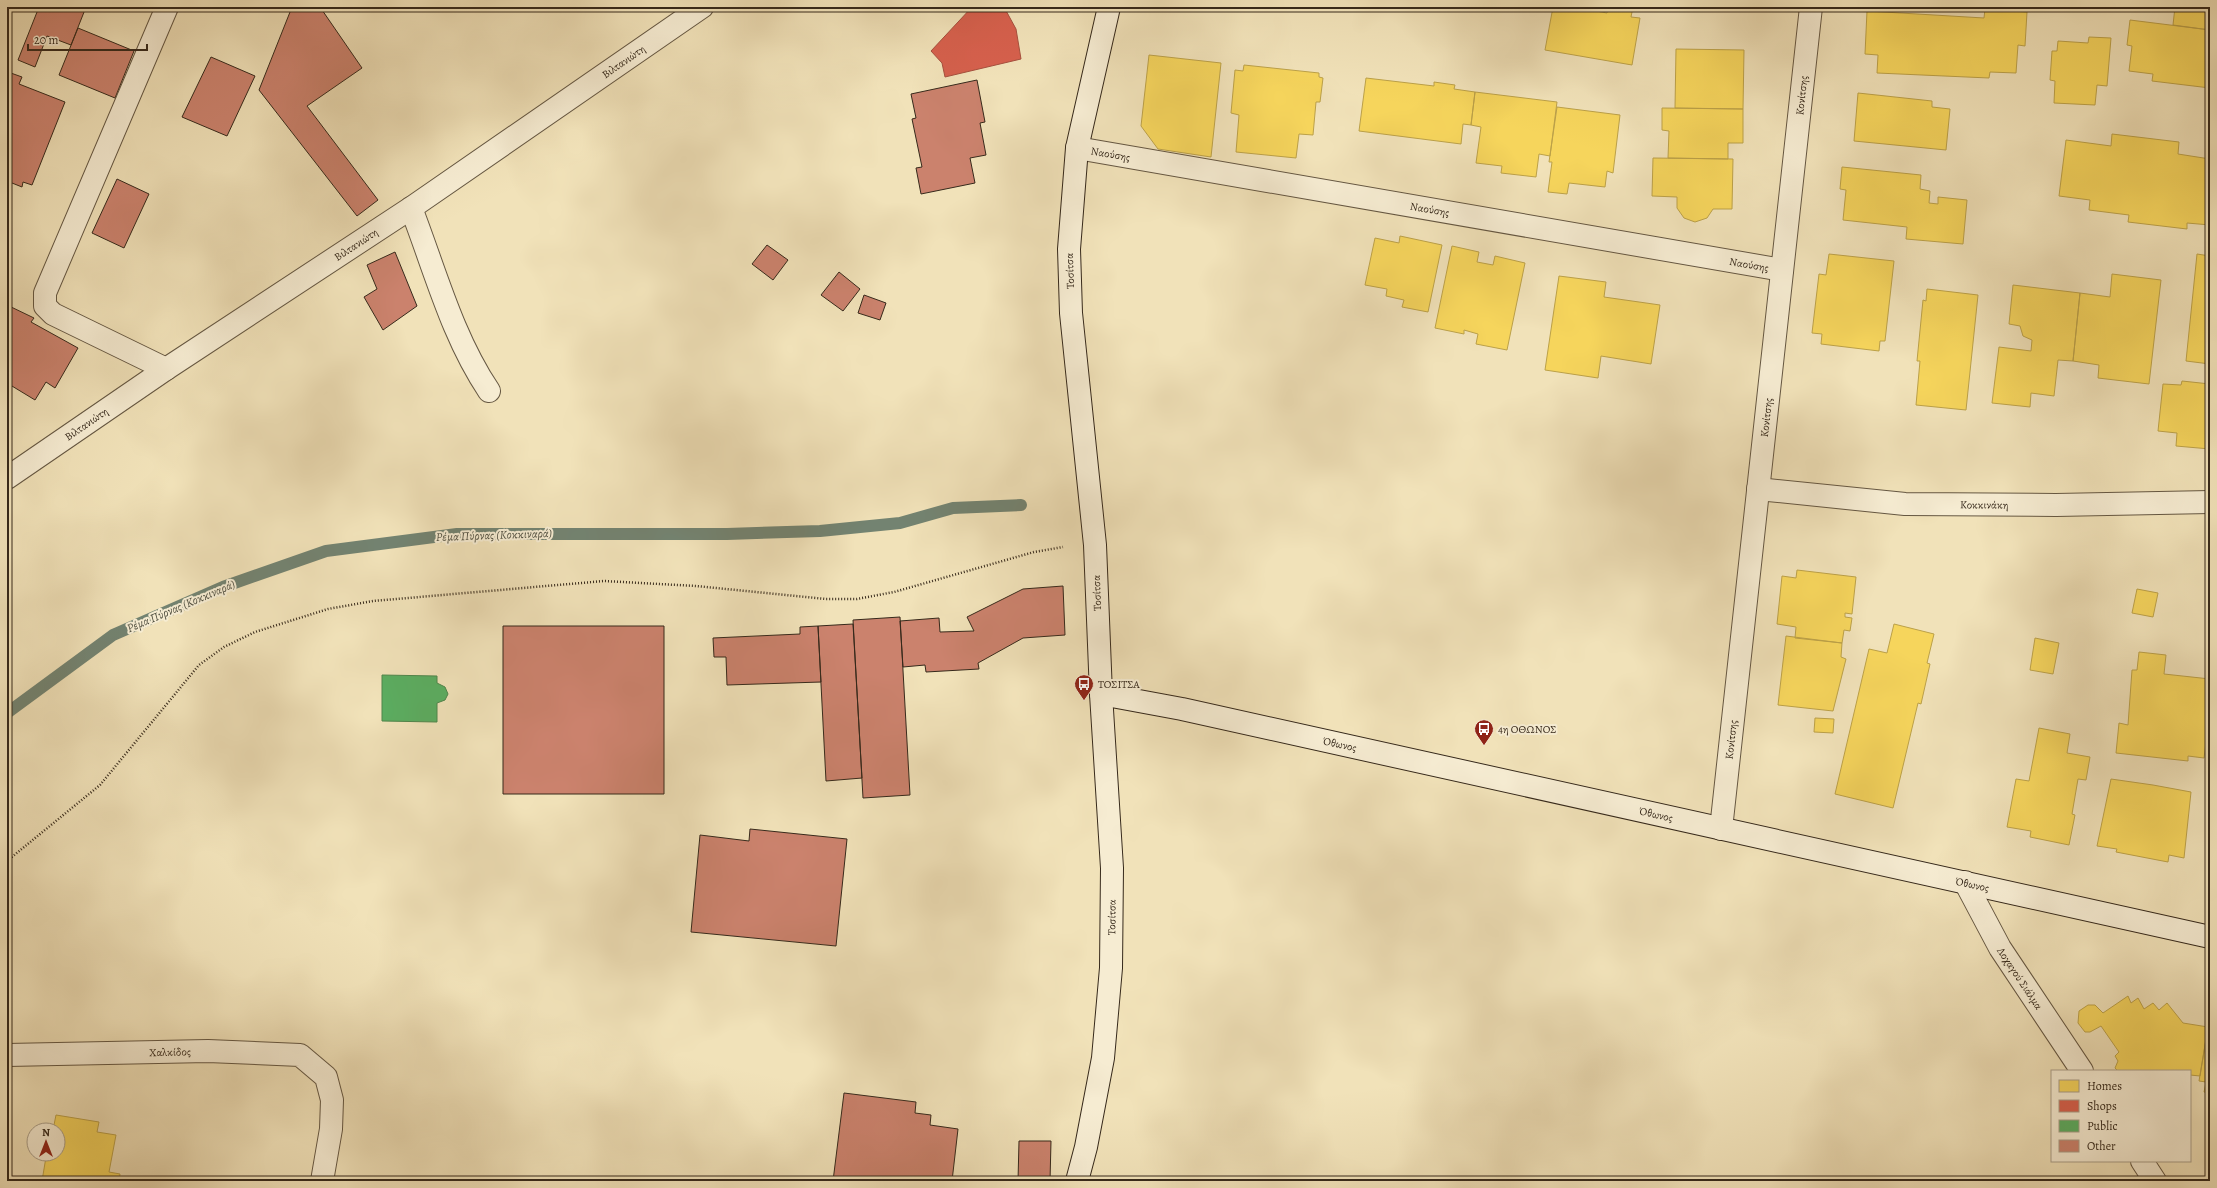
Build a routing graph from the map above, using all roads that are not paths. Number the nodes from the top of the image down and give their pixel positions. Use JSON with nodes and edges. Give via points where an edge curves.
{"nodes":[{"id":1,"x":167,"y":7,"type":"edge"},
{"id":2,"x":702,"y":7,"type":"edge"},
{"id":3,"x":1109,"y":7,"type":"edge"},
{"id":4,"x":1811,"y":7,"type":"edge"},
{"id":5,"x":1077,"y":148,"type":"junction"},
{"id":6,"x":411,"y":208,"type":"junction"},
{"id":7,"x":1782,"y":270,"type":"junction"},
{"id":8,"x":166,"y":368,"type":"junction"},
{"id":9,"x":489,"y":391,"type":"dead end"},
{"id":10,"x":7,"y":478,"type":"edge"},
{"id":11,"x":1758,"y":488,"type":"junction"},
{"id":12,"x":2210,"y":502,"type":"edge"},
{"id":13,"x":1101,"y":694,"type":"junction"},
{"id":14,"x":1721,"y":829,"type":"junction"},
{"id":15,"x":1965,"y":882,"type":"junction"},
{"id":16,"x":2210,"y":937,"type":"edge"},
{"id":17,"x":7,"y":1055,"type":"edge"},
{"id":18,"x":2081,"y":1070,"type":"edge"},
{"id":19,"x":2143,"y":1162,"type":"edge"},
{"id":20,"x":322,"y":1181,"type":"edge"},
{"id":21,"x":1077,"y":1181,"type":"edge"},
{"id":22,"x":2155,"y":1181,"type":"edge"}],
"edges":[{"from":1,"to":8,"type":"street","via":[[45,293],[45,306],[53,314]]},
{"from":2,"to":6,"type":"street","name":"Βιλτανιώτη"},
{"from":3,"to":5,"type":"street","name":"Τοσίτσα"},
{"from":4,"to":7,"type":"street","name":"Κονίτσης"},
{"from":5,"to":7,"type":"street","name":"Ναούσης"},
{"from":5,"to":13,"type":"street","name":"Τοσίτσα","via":[[1069,249],[1071,313],[1095,545]]},
{"from":6,"to":8,"type":"street","name":"Βιλτανιώτη"},
{"from":6,"to":9,"type":"street","via":[[459,338],[473,367]]},
{"from":7,"to":11,"type":"street","name":"Κονίτσης"},
{"from":8,"to":10,"type":"street","name":"Βιλτανιώτη"},
{"from":11,"to":12,"type":"street","name":"Κοκκινάκη","via":[[1905,504],[2064,505]]},
{"from":11,"to":14,"type":"street","name":"Κονίτσης"},
{"from":13,"to":14,"type":"street","name":"Όθωνος","via":[[1182,709]]},
{"from":13,"to":21,"type":"street","name":"Τοσίτσα","via":[[1112,868],[1111,968],[1103,1058]]},
{"from":14,"to":15,"type":"street","name":"Όθωνος"},
{"from":15,"to":16,"type":"street","name":"Όθωνος"},
{"from":15,"to":18,"type":"street","name":"Λοχαγού Σιάλμα","via":[[2000,948]]},
{"from":17,"to":20,"type":"street","name":"Χαλκίδος","via":[[208,1051],[300,1055],[326,1077],[332,1100],[331,1129]]},
{"from":19,"to":22,"type":"street"}]}
